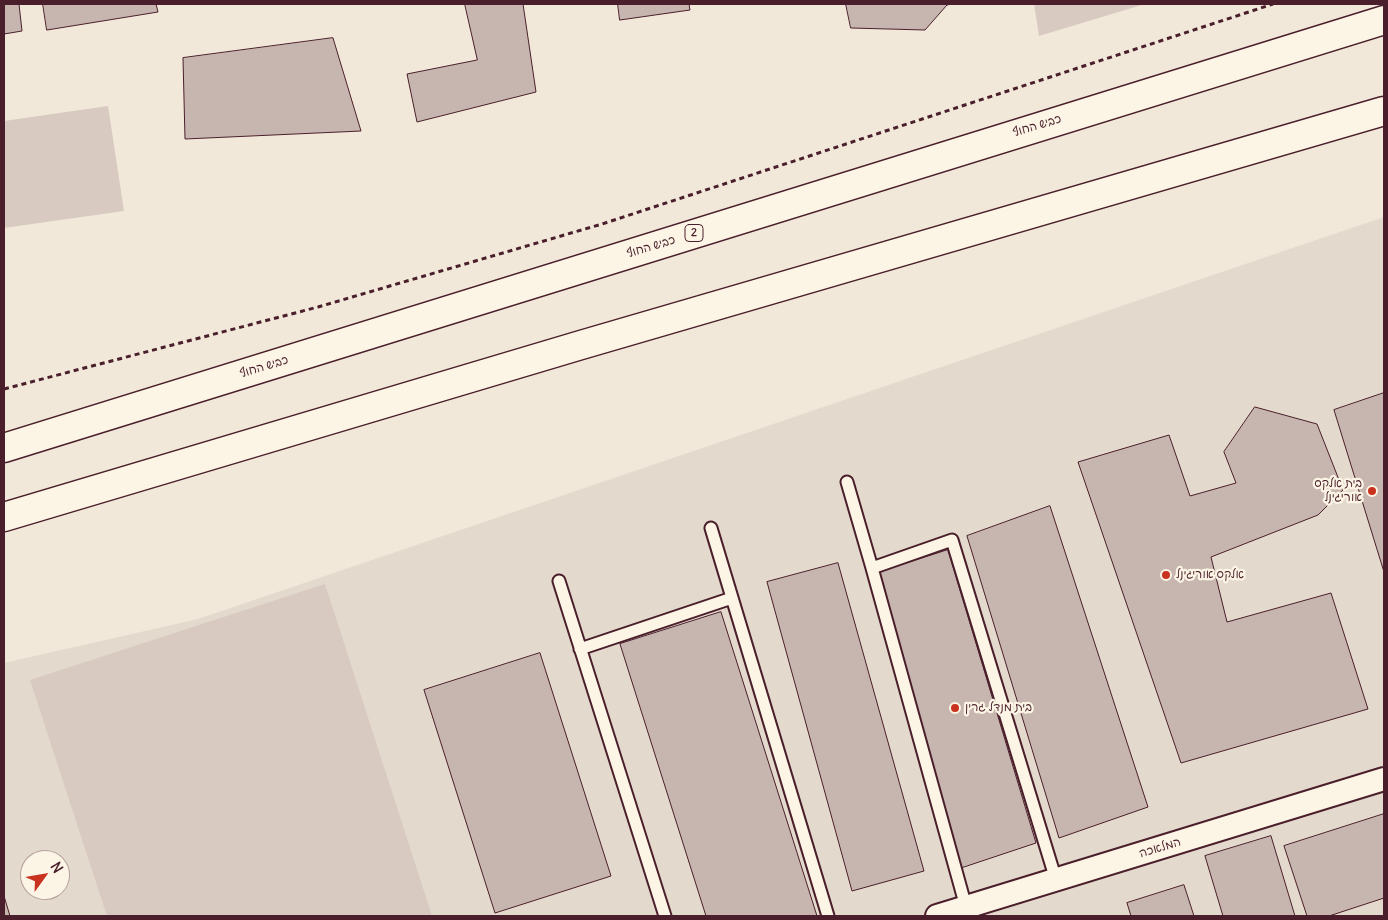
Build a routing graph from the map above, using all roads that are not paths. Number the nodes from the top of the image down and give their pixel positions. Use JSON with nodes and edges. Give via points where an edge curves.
{"nodes":[{"id":1,"x":1384,"y":20,"type":"edge"},
{"id":2,"x":1384,"y":111,"type":"edge"},
{"id":3,"x":4,"y":448,"type":"edge"},
{"id":4,"x":847,"y":482,"type":"dead end"},
{"id":5,"x":4,"y":516,"type":"edge"},
{"id":6,"x":710,"y":528,"type":"dead end"},
{"id":7,"x":872,"y":568,"type":"junction"},
{"id":8,"x":559,"y":581,"type":"dead end"},
{"id":9,"x":732,"y":598,"type":"junction"},
{"id":10,"x":580,"y":649,"type":"junction"},
{"id":11,"x":1384,"y":779,"type":"edge"},
{"id":12,"x":1056,"y":880,"type":"junction"},
{"id":13,"x":966,"y":907,"type":"junction"},
{"id":14,"x":665,"y":916,"type":"edge"},
{"id":15,"x":828,"y":916,"type":"edge"},
{"id":16,"x":937,"y":916,"type":"edge"}],
"edges":[{"from":1,"to":3,"type":"highway","name":"כביש החוף","number":"2"},
{"from":2,"to":5,"type":"highway"},
{"from":4,"to":7,"type":"lane"},
{"from":6,"to":9,"type":"lane"},
{"from":7,"to":12,"type":"lane","via":[[952,540]]},
{"from":7,"to":13,"type":"lane"},
{"from":8,"to":10,"type":"lane"},
{"from":9,"to":10,"type":"lane"},
{"from":9,"to":15,"type":"lane"},
{"from":10,"to":14,"type":"lane"},
{"from":11,"to":12,"type":"street","name":"המלאכה"},
{"from":12,"to":13,"type":"street","name":"המלאכה"},
{"from":13,"to":16,"type":"street","name":"המלאכה"}]}
